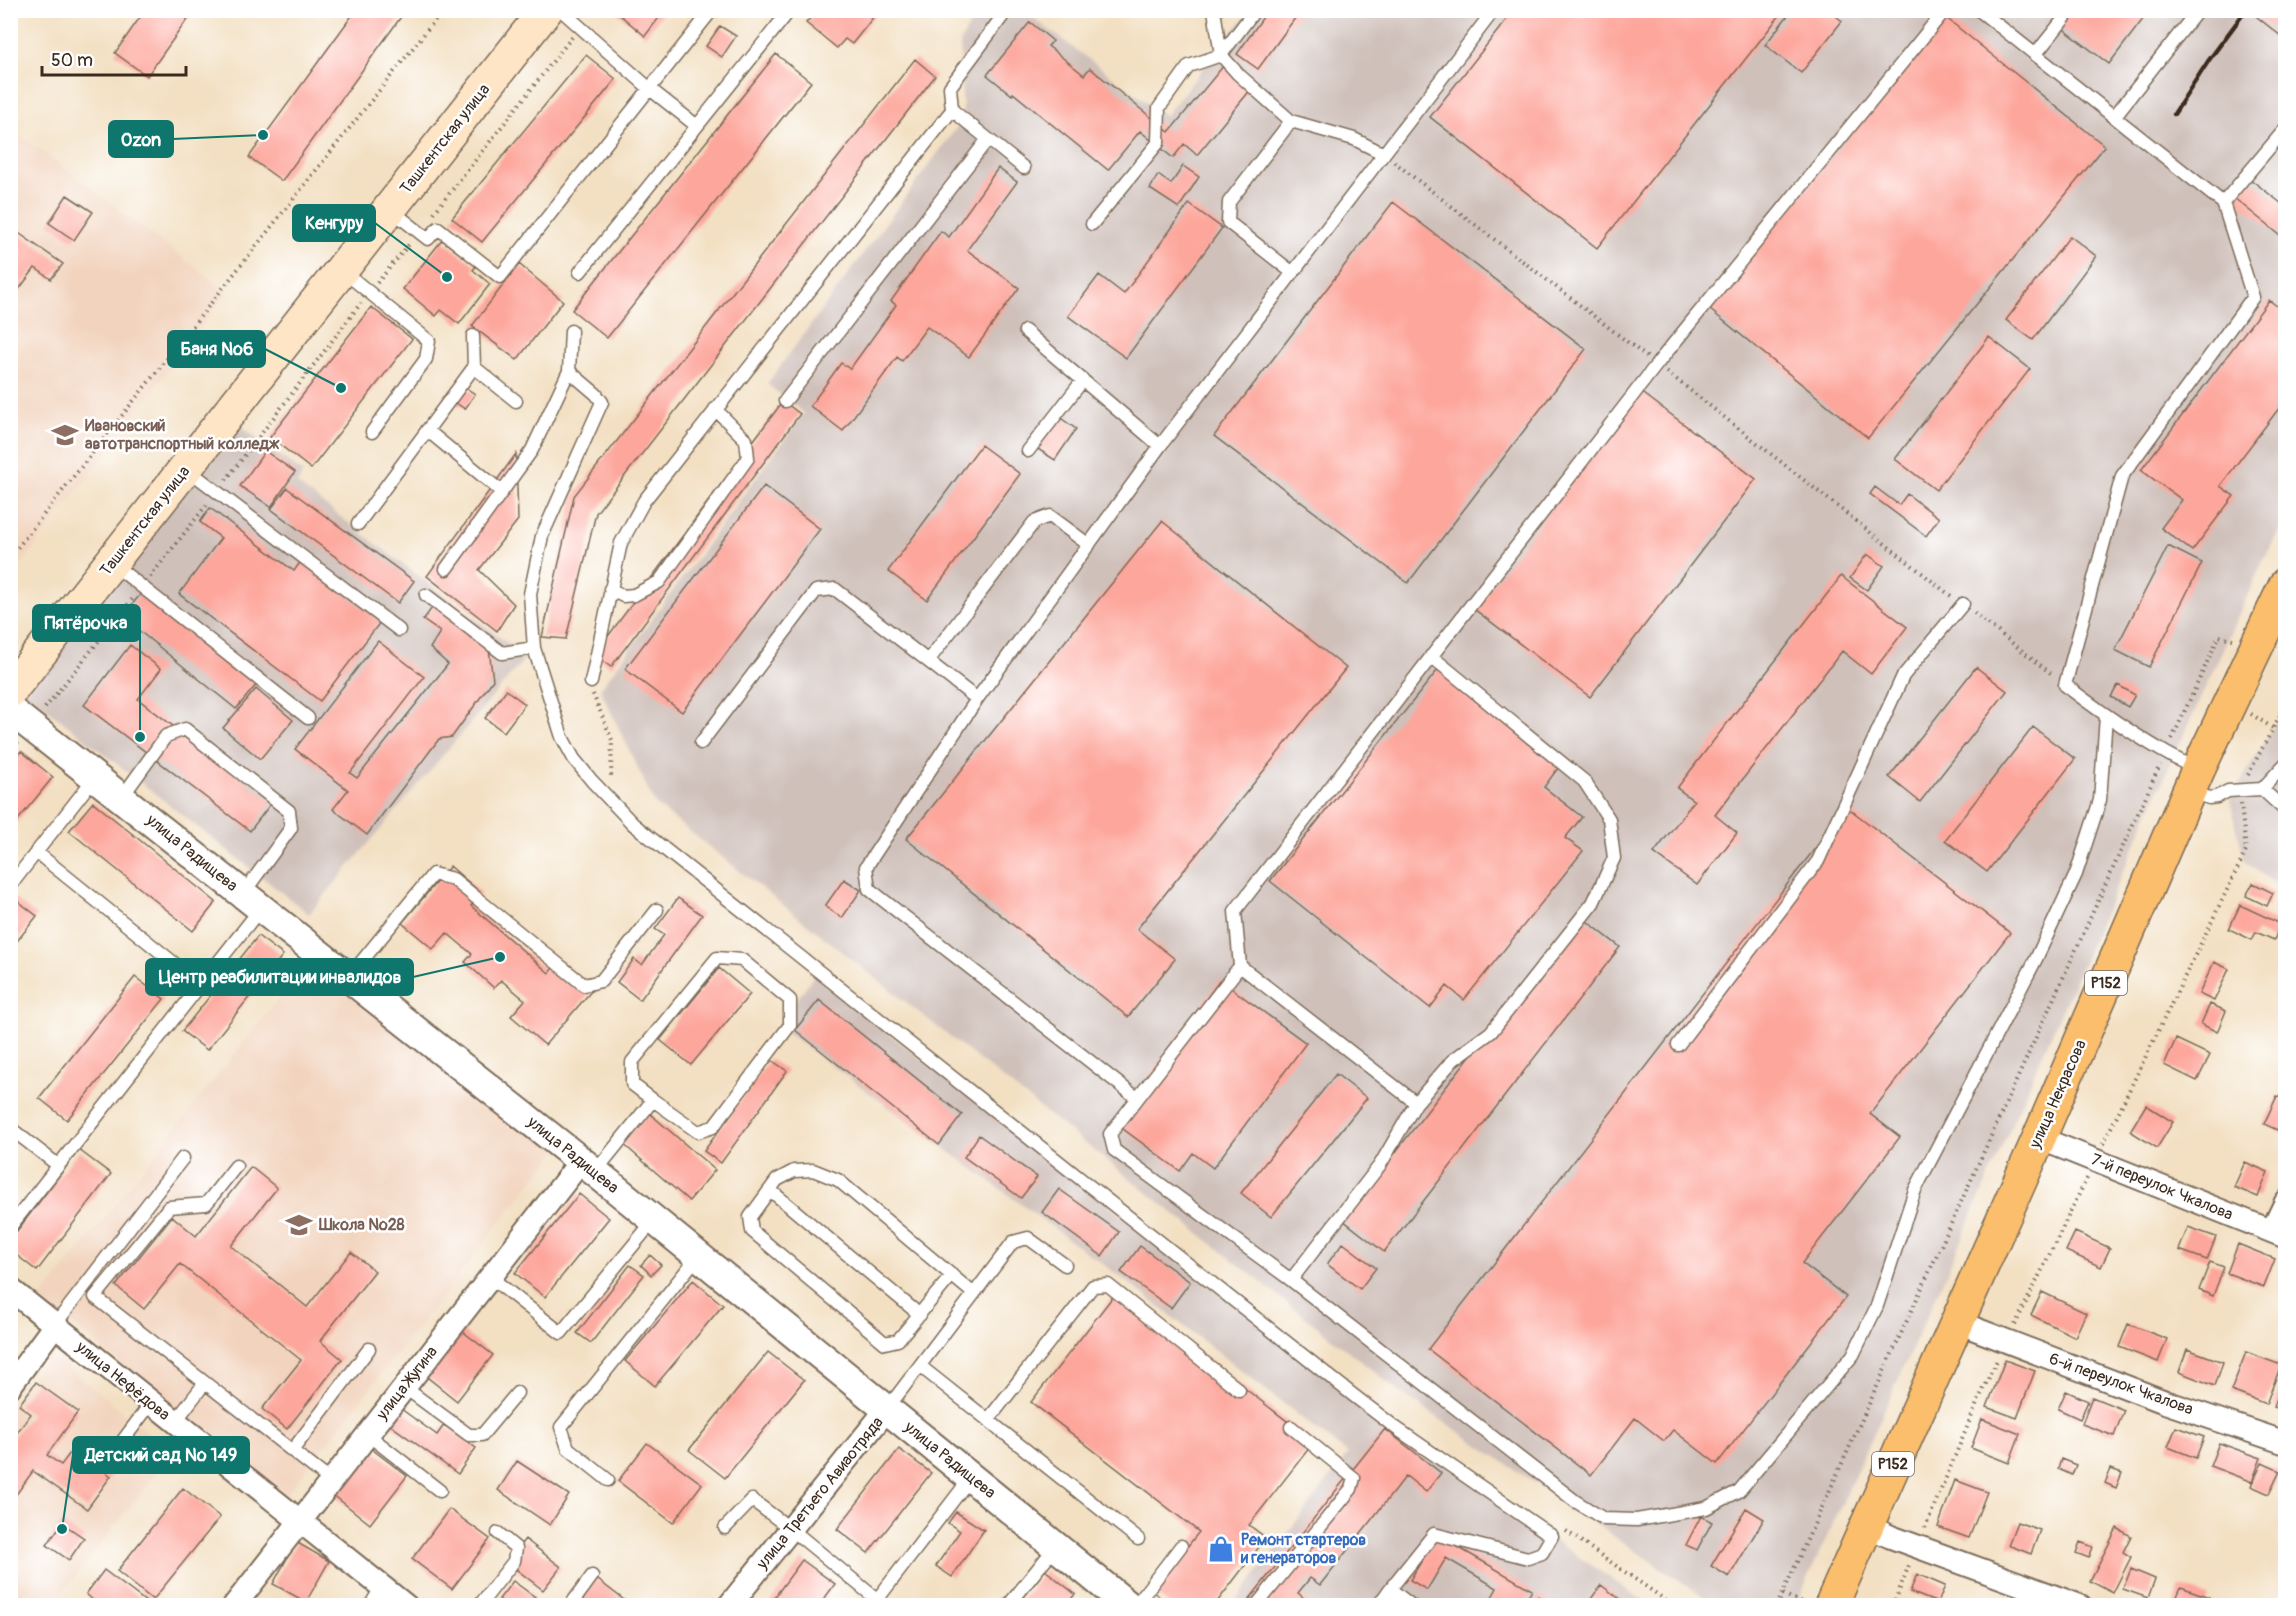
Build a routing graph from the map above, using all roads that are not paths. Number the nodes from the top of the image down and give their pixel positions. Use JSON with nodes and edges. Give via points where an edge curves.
{"nodes":[{"id":1,"x":524,"y":10,"type":"edge"},
{"id":2,"x":546,"y":10,"type":"edge"},
{"id":3,"x":561,"y":10,"type":"edge"},
{"id":4,"x":712,"y":10,"type":"edge"},
{"id":5,"x":1007,"y":10,"type":"edge"},
{"id":6,"x":1214,"y":10,"type":"edge"},
{"id":7,"x":1255,"y":10,"type":"edge"},
{"id":8,"x":1494,"y":10,"type":"edge"},
{"id":9,"x":1945,"y":10,"type":"edge"},
{"id":10,"x":1979,"y":10,"type":"edge"},
{"id":11,"x":2071,"y":10,"type":"edge"},
{"id":12,"x":2198,"y":10,"type":"edge"},
{"id":13,"x":783,"y":13,"type":"edge"},
{"id":14,"x":1221,"y":55,"type":"junction"},
{"id":15,"x":2035,"y":55,"type":"junction"},
{"id":16,"x":650,"y":89,"type":"junction"},
{"id":17,"x":952,"y":110,"type":"junction"},
{"id":18,"x":2114,"y":117,"type":"junction"},
{"id":19,"x":1291,"y":121,"type":"junction"},
{"id":20,"x":697,"y":126,"type":"junction"},
{"id":21,"x":2286,"y":128,"type":"edge"},
{"id":22,"x":988,"y":139,"type":"junction"},
{"id":23,"x":1384,"y":154,"type":"junction"},
{"id":24,"x":1024,"y":168,"type":"dead end"},
{"id":25,"x":2223,"y":203,"type":"junction"},
{"id":26,"x":390,"y":209,"type":"junction"},
{"id":27,"x":1092,"y":224,"type":"dead end"},
{"id":28,"x":342,"y":270,"type":"junction"},
{"id":29,"x":580,"y":272,"type":"dead end"},
{"id":30,"x":1293,"y":273,"type":"junction"},
{"id":31,"x":571,"y":331,"type":"dead end"},
{"id":32,"x":1025,"y":331,"type":"dead end"},
{"id":33,"x":473,"y":336,"type":"dead end"},
{"id":34,"x":474,"y":367,"type":"junction"},
{"id":35,"x":569,"y":371,"type":"junction"},
{"id":36,"x":1083,"y":380,"type":"junction"},
{"id":37,"x":785,"y":400,"type":"dead end"},
{"id":38,"x":516,"y":401,"type":"dead end"},
{"id":39,"x":715,"y":409,"type":"junction"},
{"id":40,"x":427,"y":430,"type":"junction"},
{"id":41,"x":372,"y":432,"type":"dead end"},
{"id":42,"x":1160,"y":446,"type":"junction"},
{"id":43,"x":1028,"y":451,"type":"dead end"},
{"id":44,"x":186,"y":469,"type":"junction"},
{"id":45,"x":502,"y":492,"type":"junction"},
{"id":46,"x":358,"y":524,"type":"dead end"},
{"id":47,"x":1089,"y":545,"type":"junction"},
{"id":48,"x":112,"y":563,"type":"junction"},
{"id":49,"x":446,"y":569,"type":"dead end"},
{"id":50,"x":2286,"y":584,"type":"edge"},
{"id":51,"x":610,"y":589,"type":"junction"},
{"id":52,"x":426,"y":595,"type":"dead end"},
{"id":53,"x":1963,"y":604,"type":"road end"},
{"id":54,"x":399,"y":630,"type":"dead end"},
{"id":55,"x":534,"y":648,"type":"junction"},
{"id":56,"x":1431,"y":656,"type":"junction"},
{"id":57,"x":928,"y":661,"type":"junction"},
{"id":58,"x":10,"y":667,"type":"edge"},
{"id":59,"x":591,"y":682,"type":"dead end"},
{"id":60,"x":10,"y":691,"type":"edge"},
{"id":61,"x":977,"y":699,"type":"junction"},
{"id":62,"x":2106,"y":716,"type":"junction"},
{"id":63,"x":21,"y":718,"type":"edge"},
{"id":64,"x":308,"y":718,"type":"dead end"},
{"id":65,"x":701,"y":743,"type":"dead end"},
{"id":66,"x":2286,"y":763,"type":"edge"},
{"id":67,"x":96,"y":776,"type":"junction"},
{"id":68,"x":2194,"y":780,"type":"junction"},
{"id":69,"x":2262,"y":789,"type":"junction"},
{"id":70,"x":122,"y":797,"type":"junction"},
{"id":71,"x":2286,"y":812,"type":"edge"},
{"id":72,"x":36,"y":852,"type":"junction"},
{"id":73,"x":10,"y":886,"type":"edge"},
{"id":74,"x":252,"y":901,"type":"junction"},
{"id":75,"x":657,"y":910,"type":"dead end"},
{"id":76,"x":1240,"y":966,"type":"junction"},
{"id":77,"x":349,"y":977,"type":"junction"},
{"id":78,"x":200,"y":984,"type":"junction"},
{"id":79,"x":1678,"y":1045,"type":"dead end"},
{"id":80,"x":1137,"y":1098,"type":"junction"},
{"id":81,"x":653,"y":1100,"type":"junction"},
{"id":82,"x":1416,"y":1103,"type":"junction"},
{"id":83,"x":10,"y":1128,"type":"edge"},
{"id":84,"x":2039,"y":1138,"type":"junction"},
{"id":85,"x":183,"y":1158,"type":"dead end"},
{"id":86,"x":59,"y":1166,"type":"junction"},
{"id":87,"x":237,"y":1166,"type":"dead end"},
{"id":88,"x":588,"y":1166,"type":"junction"},
{"id":89,"x":770,"y":1190,"type":"junction"},
{"id":90,"x":2286,"y":1202,"type":"edge"},
{"id":91,"x":654,"y":1220,"type":"junction"},
{"id":92,"x":10,"y":1227,"type":"edge"},
{"id":93,"x":2279,"y":1234,"type":"edge"},
{"id":94,"x":699,"y":1255,"type":"junction"},
{"id":95,"x":1065,"y":1265,"type":"dead end"},
{"id":96,"x":952,"y":1275,"type":"junction"},
{"id":97,"x":490,"y":1277,"type":"junction"},
{"id":98,"x":1291,"y":1280,"type":"junction"},
{"id":99,"x":10,"y":1289,"type":"edge"},
{"id":100,"x":974,"y":1294,"type":"junction"},
{"id":101,"x":920,"y":1315,"type":"junction"},
{"id":102,"x":1957,"y":1322,"type":"junction"},
{"id":103,"x":54,"y":1326,"type":"junction"},
{"id":104,"x":369,"y":1350,"type":"dead end"},
{"id":105,"x":920,"y":1366,"type":"junction"},
{"id":106,"x":204,"y":1384,"type":"junction"},
{"id":107,"x":10,"y":1386,"type":"edge"},
{"id":108,"x":404,"y":1387,"type":"junction"},
{"id":109,"x":1239,"y":1390,"type":"dead end"},
{"id":110,"x":517,"y":1394,"type":"dead end"},
{"id":111,"x":151,"y":1403,"type":"junction"},
{"id":112,"x":887,"y":1409,"type":"junction"},
{"id":113,"x":988,"y":1420,"type":"junction"},
{"id":114,"x":175,"y":1422,"type":"junction"},
{"id":115,"x":1291,"y":1427,"type":"dead end"},
{"id":116,"x":367,"y":1434,"type":"junction"},
{"id":117,"x":2286,"y":1443,"type":"edge"},
{"id":118,"x":292,"y":1451,"type":"junction"},
{"id":119,"x":110,"y":1459,"type":"dead end"},
{"id":120,"x":971,"y":1477,"type":"junction"},
{"id":121,"x":608,"y":1480,"type":"dead end"},
{"id":122,"x":331,"y":1481,"type":"junction"},
{"id":123,"x":440,"y":1491,"type":"dead end"},
{"id":124,"x":299,"y":1521,"type":"junction"},
{"id":125,"x":1865,"y":1525,"type":"junction"},
{"id":126,"x":725,"y":1528,"type":"dead end"},
{"id":127,"x":791,"y":1529,"type":"junction"},
{"id":128,"x":498,"y":1533,"type":"dead end"},
{"id":129,"x":1138,"y":1539,"type":"dead end"},
{"id":130,"x":1056,"y":1546,"type":"junction"},
{"id":131,"x":1181,"y":1546,"type":"dead end"},
{"id":132,"x":592,"y":1576,"type":"dead end"},
{"id":133,"x":382,"y":1586,"type":"junction"},
{"id":134,"x":1390,"y":1589,"type":"junction"},
{"id":135,"x":878,"y":1603,"type":"edge"},
{"id":136,"x":234,"y":1605,"type":"edge"},
{"id":137,"x":370,"y":1605,"type":"edge"},
{"id":138,"x":406,"y":1605,"type":"edge"},
{"id":139,"x":479,"y":1605,"type":"edge"},
{"id":140,"x":570,"y":1605,"type":"edge"},
{"id":141,"x":729,"y":1605,"type":"edge"},
{"id":142,"x":1008,"y":1605,"type":"edge"},
{"id":143,"x":1130,"y":1605,"type":"edge"},
{"id":144,"x":1135,"y":1605,"type":"edge"},
{"id":145,"x":1256,"y":1605,"type":"edge"},
{"id":146,"x":1378,"y":1605,"type":"edge"},
{"id":147,"x":1412,"y":1605,"type":"edge"},
{"id":148,"x":1831,"y":1605,"type":"edge"},
{"id":149,"x":2080,"y":1605,"type":"edge"}],
"edges":[{"from":1,"to":58,"type":"main road","name":"Ташкентская улица"},
{"from":2,"to":26,"type":"main road","name":"Ташкентская улица"},
{"from":3,"to":16,"type":"lane"},
{"from":4,"to":16,"type":"lane"},
{"from":5,"to":17,"type":"lane","via":[[950,87]]},
{"from":6,"to":14,"type":"lane"},
{"from":7,"to":14,"type":"lane"},
{"from":8,"to":23,"type":"lane"},
{"from":9,"to":56,"type":"lane","via":[[1657,364]]},
{"from":10,"to":15,"type":"lane"},
{"from":11,"to":15,"type":"lane"},
{"from":12,"to":18,"type":"lane"},
{"from":13,"to":20,"type":"lane"},
{"from":14,"to":19,"type":"lane"},
{"from":14,"to":27,"type":"lane","via":[[1189,66],[1159,108],[1158,143]]},
{"from":15,"to":18,"type":"lane"},
{"from":16,"to":20,"type":"lane"},
{"from":16,"to":26,"type":"lane","via":[[500,277],[438,228],[428,239]]},
{"from":17,"to":22,"type":"lane"},
{"from":17,"to":39,"type":"lane"},
{"from":18,"to":25,"type":"lane"},
{"from":19,"to":23,"type":"lane","via":[[1354,139]]},
{"from":19,"to":30,"type":"lane","via":[[1228,202],[1228,222]]},
{"from":20,"to":29,"type":"lane"},
{"from":21,"to":25,"type":"lane"},
{"from":22,"to":24,"type":"lane"},
{"from":22,"to":37,"type":"lane"},
{"from":23,"to":30,"type":"lane"},
{"from":25,"to":62,"type":"lane","via":[[2253,297],[2122,476],[2065,685]]},
{"from":26,"to":28,"type":"main road","name":"Ташкентская улица"},
{"from":28,"to":41,"type":"lane","via":[[429,341],[426,359]]},
{"from":28,"to":44,"type":"main road","name":"Ташкентская улица"},
{"from":30,"to":42,"type":"lane"},
{"from":31,"to":35,"type":"lane"},
{"from":32,"to":36,"type":"lane"},
{"from":33,"to":34,"type":"lane"},
{"from":34,"to":38,"type":"lane"},
{"from":34,"to":40,"type":"lane"},
{"from":35,"to":45,"type":"lane","via":[[532,450]]},
{"from":35,"to":55,"type":"lane","via":[[602,402],[542,536],[530,594]]},
{"from":36,"to":42,"type":"lane"},
{"from":36,"to":43,"type":"lane"},
{"from":39,"to":51,"type":"lane","via":[[644,501],[621,543]]},
{"from":39,"to":51,"type":"lane","via":[[746,440],[748,458],[659,582],[634,595],[623,596]]},
{"from":40,"to":45,"type":"lane"},
{"from":40,"to":46,"type":"lane"},
{"from":42,"to":47,"type":"lane"},
{"from":44,"to":48,"type":"main road","name":"Ташкентская улица"},
{"from":44,"to":54,"type":"lane"},
{"from":45,"to":49,"type":"lane"},
{"from":47,"to":57,"type":"lane","via":[[1050,516],[1034,522]]},
{"from":47,"to":61,"type":"lane"},
{"from":48,"to":60,"type":"main road","name":"Ташкентская улица"},
{"from":48,"to":64,"type":"lane"},
{"from":50,"to":68,"type":"main road","name":"улица Некрасова","number":"Р152"},
{"from":51,"to":59,"type":"lane"},
{"from":52,"to":55,"type":"lane","via":[[502,653]]},
{"from":53,"to":79,"type":"lane","via":[[1903,676],[1818,861]]},
{"from":55,"to":134,"type":"lane","via":[[562,736],[574,759],[633,824],[1353,1395],[1552,1536],[1542,1553],[1528,1558],[1434,1534]]},
{"from":56,"to":76,"type":"lane","via":[[1235,911]]},
{"from":56,"to":82,"type":"lane","via":[[1584,782],[1609,819],[1614,858],[1593,903],[1491,1032],[1453,1060]]},
{"from":57,"to":61,"type":"lane"},
{"from":57,"to":65,"type":"lane","via":[[835,589],[816,591]]},
{"from":61,"to":80,"type":"lane","via":[[866,867],[869,889]]},
{"from":62,"to":68,"type":"lane","via":[[2165,754]]},
{"from":62,"to":98,"type":"lane","via":[[2100,800],[2076,874],[1916,1190],[1877,1306],[1853,1355],[1739,1491],[1706,1508],[1637,1520],[1604,1520]]},
{"from":63,"to":67,"type":"street","name":"улица Радищева"},
{"from":66,"to":69,"type":"lane"},
{"from":67,"to":70,"type":"street","name":"улица Радищева"},
{"from":67,"to":72,"type":"lane"},
{"from":68,"to":69,"type":"lane","via":[[2209,798],[2228,791]]},
{"from":68,"to":84,"type":"main road","name":"улица Некрасова","number":"Р152"},
{"from":69,"to":71,"type":"lane"},
{"from":70,"to":74,"type":"street","name":"улица Радищева"},
{"from":70,"to":74,"type":"lane","via":[[166,736],[185,729],[289,811],[291,828]]},
{"from":72,"to":73,"type":"lane"},
{"from":72,"to":78,"type":"lane"},
{"from":74,"to":77,"type":"street","name":"улица Радищева"},
{"from":74,"to":78,"type":"lane"},
{"from":75,"to":77,"type":"lane","via":[[601,981],[584,985],[453,879],[434,874]]},
{"from":76,"to":80,"type":"lane"},
{"from":76,"to":82,"type":"lane"},
{"from":77,"to":88,"type":"street","name":"улица Радищева"},
{"from":78,"to":86,"type":"lane"},
{"from":80,"to":98,"type":"lane","via":[[1110,1134],[1114,1150]]},
{"from":81,"to":81,"type":"lane","via":[[698,1132],[713,1127],[790,1025],[790,1000],[742,960],[717,958],[632,1062],[632,1084]]},
{"from":81,"to":88,"type":"lane"},
{"from":82,"to":98,"type":"lane","via":[[1380,1165]]},
{"from":83,"to":86,"type":"lane"},
{"from":84,"to":93,"type":"street","name":"7-й переулок Чкалова"},
{"from":84,"to":102,"type":"main road","name":"улица Некрасова","number":"Р152"},
{"from":85,"to":103,"type":"lane"},
{"from":86,"to":92,"type":"lane"},
{"from":87,"to":106,"type":"lane","via":[[206,1204],[169,1207],[95,1297]]},
{"from":88,"to":91,"type":"street","name":"улица Радищева"},
{"from":88,"to":97,"type":"street","name":"улица Жугина"},
{"from":89,"to":96,"type":"lane","via":[[777,1180],[794,1171],[813,1170],[838,1180]]},
{"from":89,"to":101,"type":"lane"},
{"from":89,"to":101,"type":"lane","via":[[750,1217],[752,1231],[876,1335],[885,1342],[898,1340]]},
{"from":90,"to":93,"type":"street"},
{"from":91,"to":94,"type":"street","name":"улица Радищева"},
{"from":91,"to":97,"type":"lane","via":[[561,1333]]},
{"from":94,"to":112,"type":"street","name":"улица Радищева"},
{"from":94,"to":121,"type":"lane","via":[[561,1427],[568,1448]]},
{"from":95,"to":100,"type":"lane","via":[[1028,1238],[1013,1242]]},
{"from":96,"to":100,"type":"lane"},
{"from":96,"to":101,"type":"lane"},
{"from":97,"to":108,"type":"street","name":"улица Жугина"},
{"from":99,"to":103,"type":"street","name":"улица Нефёдова"},
{"from":100,"to":105,"type":"lane"},
{"from":102,"to":117,"type":"street","name":"6-й переулок Чкалова","via":[[2165,1402]]},
{"from":102,"to":125,"type":"main road","name":"улица Некрасова","number":"Р152"},
{"from":103,"to":107,"type":"street"},
{"from":103,"to":111,"type":"street","name":"улица Нефёдова"},
{"from":104,"to":118,"type":"lane"},
{"from":105,"to":112,"type":"lane"},
{"from":105,"to":113,"type":"lane"},
{"from":106,"to":114,"type":"lane"},
{"from":106,"to":118,"type":"lane"},
{"from":108,"to":110,"type":"lane","via":[[469,1435],[482,1436]]},
{"from":108,"to":116,"type":"street","name":"улица Жугина"},
{"from":109,"to":113,"type":"lane","via":[[1108,1285],[1093,1286]]},
{"from":111,"to":114,"type":"street","name":"улица Нефёдова"},
{"from":111,"to":119,"type":"lane"},
{"from":112,"to":120,"type":"street","name":"улица Радищева"},
{"from":112,"to":127,"type":"street","name":"улица Третьего Авиаотряда"},
{"from":113,"to":129,"type":"lane"},
{"from":114,"to":124,"type":"street","name":"улица Нефёдова"},
{"from":115,"to":145,"type":"lane","via":[[1354,1479],[1351,1489]]},
{"from":116,"to":122,"type":"street","name":"улица Жугина"},
{"from":116,"to":123,"type":"lane"},
{"from":118,"to":122,"type":"lane"},
{"from":120,"to":130,"type":"street","name":"улица Радищева"},
{"from":120,"to":135,"type":"lane"},
{"from":122,"to":124,"type":"street","name":"улица Жугина"},
{"from":124,"to":133,"type":"street","name":"улица Нефёдова"},
{"from":124,"to":136,"type":"street","name":"улица Жугина"},
{"from":125,"to":148,"type":"main road","name":"улица Некрасова","number":"Р152"},
{"from":125,"to":149,"type":"street"},
{"from":126,"to":127,"type":"lane","via":[[752,1500]]},
{"from":127,"to":135,"type":"lane"},
{"from":127,"to":141,"type":"street","name":"улица Третьего Авиаотряда"},
{"from":128,"to":139,"type":"lane","via":[[516,1548],[514,1562]]},
{"from":130,"to":142,"type":"lane"},
{"from":130,"to":143,"type":"street","name":"улица Радищева"},
{"from":131,"to":144,"type":"lane"},
{"from":132,"to":140,"type":"lane"},
{"from":133,"to":137,"type":"lane"},
{"from":133,"to":138,"type":"street","name":"улица Нефёдова"},
{"from":134,"to":146,"type":"lane"},
{"from":134,"to":147,"type":"lane"}]}
